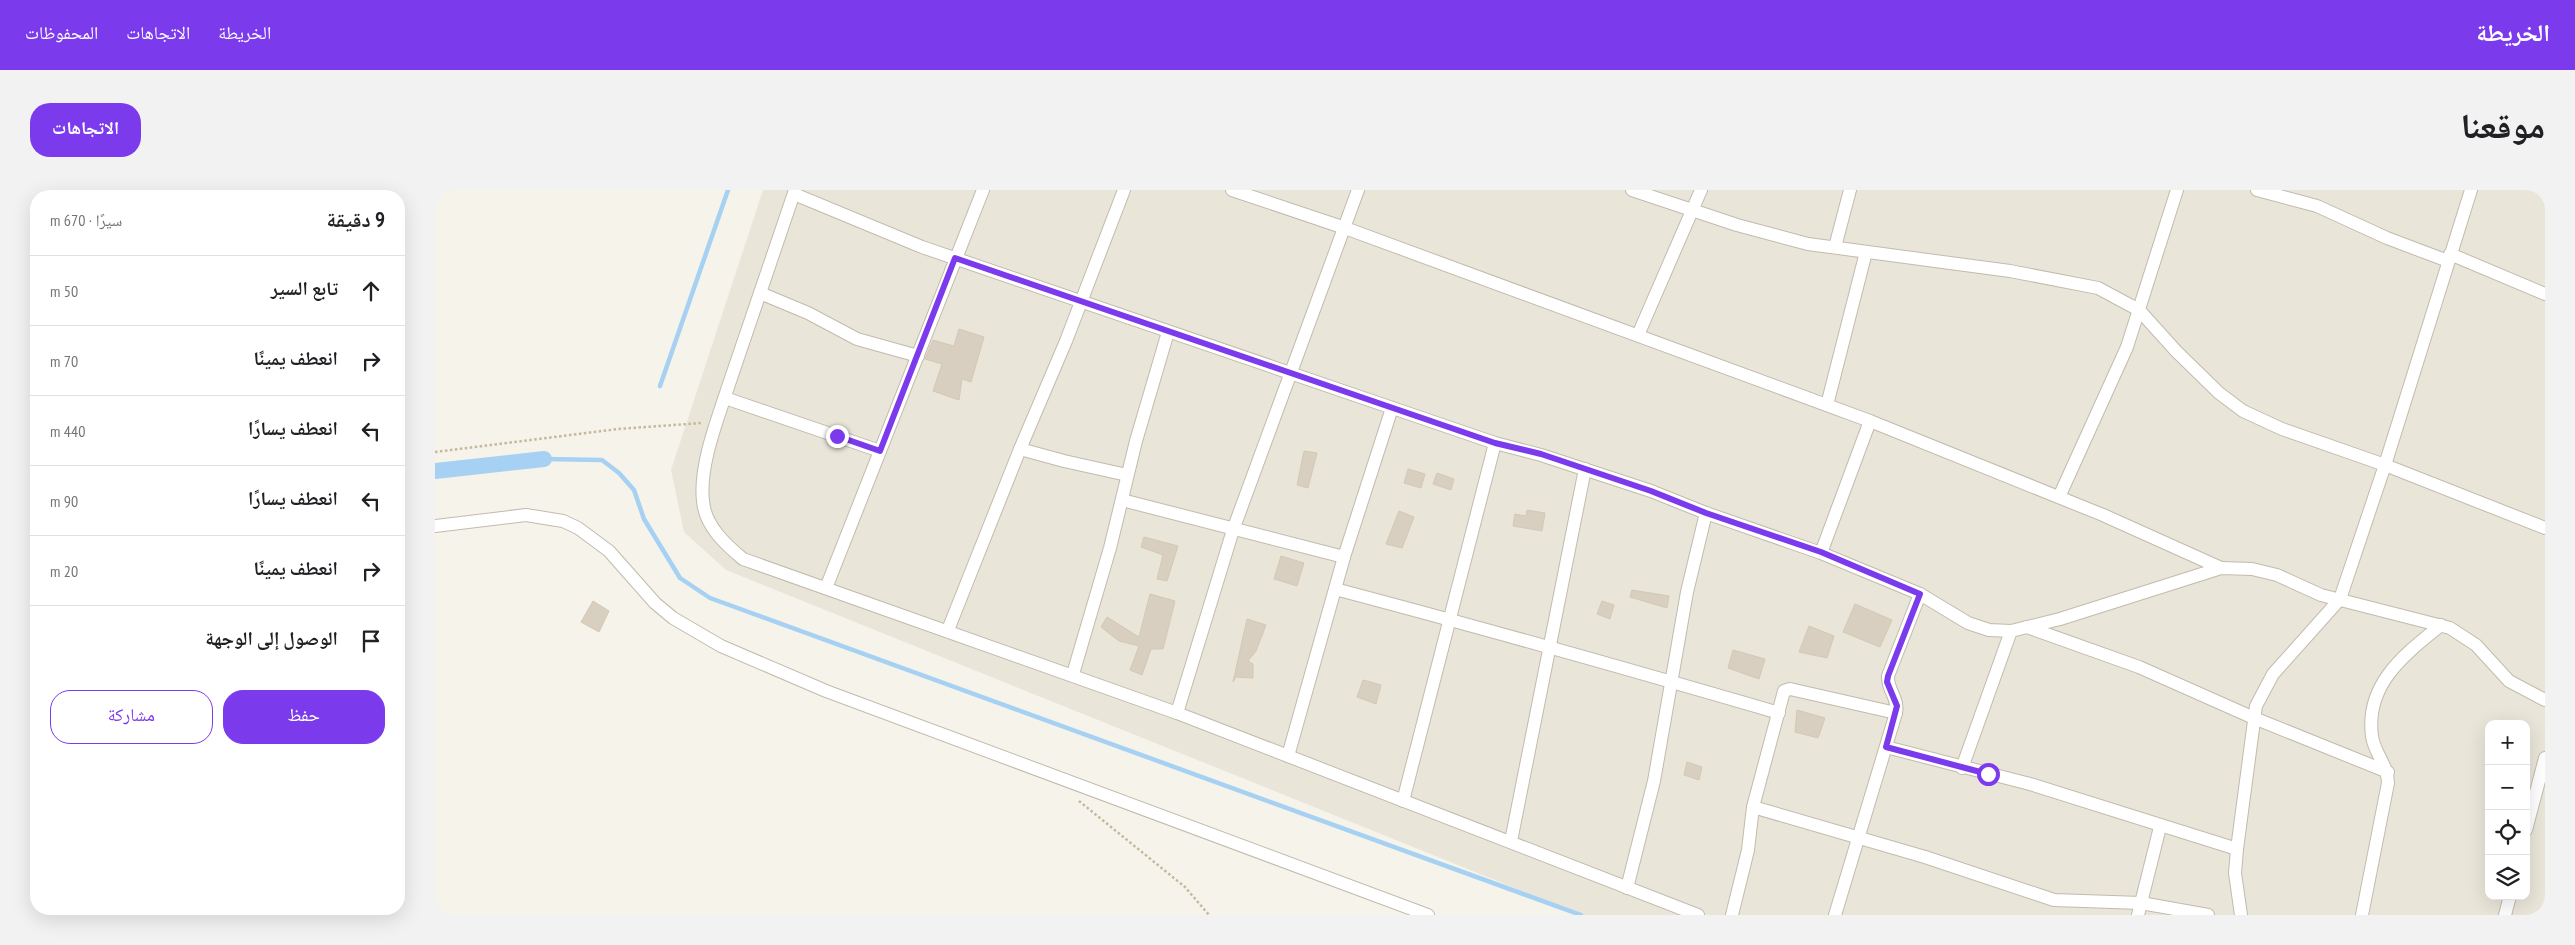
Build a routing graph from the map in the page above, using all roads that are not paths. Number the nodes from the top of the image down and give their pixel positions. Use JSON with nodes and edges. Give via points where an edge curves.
{"nodes":[{"id":1,"x":983,"y":190,"type":"edge"},
{"id":2,"x":1124,"y":190,"type":"edge"},
{"id":3,"x":1232,"y":190,"type":"edge"},
{"id":4,"x":1358,"y":190,"type":"edge"},
{"id":5,"x":1632,"y":190,"type":"edge"},
{"id":6,"x":1701,"y":190,"type":"edge"},
{"id":7,"x":1850,"y":190,"type":"edge"},
{"id":8,"x":2177,"y":190,"type":"edge"},
{"id":9,"x":2257,"y":190,"type":"edge"},
{"id":10,"x":2471,"y":190,"type":"edge"},
{"id":11,"x":794,"y":192,"type":"edge"},
{"id":12,"x":1693,"y":210,"type":"junction"},
{"id":13,"x":1345,"y":228,"type":"junction"},
{"id":14,"x":1835,"y":247,"type":"junction"},
{"id":15,"x":1865,"y":252,"type":"junction"},
{"id":16,"x":955,"y":258,"type":"junction"},
{"id":17,"x":2449,"y":258,"type":"junction"},
{"id":18,"x":759,"y":294,"type":"junction"},
{"id":19,"x":2545,"y":294,"type":"edge"},
{"id":20,"x":1081,"y":301,"type":"junction"},
{"id":21,"x":2139,"y":310,"type":"junction"},
{"id":22,"x":1169,"y":332,"type":"junction"},
{"id":23,"x":1639,"y":336,"type":"junction"},
{"id":24,"x":918,"y":356,"type":"junction"},
{"id":25,"x":1289,"y":372,"type":"junction"},
{"id":26,"x":725,"y":398,"type":"junction"},
{"id":27,"x":1827,"y":405,"type":"junction"},
{"id":28,"x":1392,"y":408,"type":"junction"},
{"id":29,"x":1871,"y":421,"type":"junction"},
{"id":30,"x":1495,"y":443,"type":"junction"},
{"id":31,"x":1020,"y":449,"type":"junction"},
{"id":32,"x":880,"y":451,"type":"junction"},
{"id":33,"x":2385,"y":465,"type":"junction"},
{"id":34,"x":1585,"y":469,"type":"junction"},
{"id":35,"x":1127,"y":475,"type":"junction"},
{"id":36,"x":2059,"y":498,"type":"junction"},
{"id":37,"x":1122,"y":500,"type":"junction"},
{"id":38,"x":1706,"y":513,"type":"junction"},
{"id":39,"x":435,"y":526,"type":"edge"},
{"id":40,"x":2545,"y":528,"type":"edge"},
{"id":41,"x":1233,"y":530,"type":"junction"},
{"id":42,"x":1821,"y":552,"type":"junction"},
{"id":43,"x":1344,"y":557,"type":"junction"},
{"id":44,"x":2221,"y":568,"type":"junction"},
{"id":45,"x":826,"y":588,"type":"junction"},
{"id":46,"x":1335,"y":589,"type":"junction"},
{"id":47,"x":1920,"y":594,"type":"junction"},
{"id":48,"x":2340,"y":599,"type":"junction"},
{"id":49,"x":1449,"y":619,"type":"junction"},
{"id":50,"x":2441,"y":624,"type":"junction"},
{"id":51,"x":2027,"y":627,"type":"junction"},
{"id":52,"x":948,"y":630,"type":"junction"},
{"id":53,"x":2011,"y":631,"type":"junction"},
{"id":54,"x":1549,"y":646,"type":"junction"},
{"id":55,"x":1073,"y":674,"type":"junction"},
{"id":56,"x":1670,"y":683,"type":"junction"},
{"id":57,"x":2545,"y":700,"type":"edge"},
{"id":58,"x":1177,"y":713,"type":"junction"},
{"id":59,"x":1779,"y":713,"type":"junction"},
{"id":60,"x":1896,"y":713,"type":"junction"},
{"id":61,"x":2254,"y":718,"type":"junction"},
{"id":62,"x":1886,"y":747,"type":"junction"},
{"id":63,"x":1288,"y":756,"type":"junction"},
{"id":64,"x":2545,"y":758,"type":"edge"},
{"id":65,"x":1962,"y":768,"type":"junction"},
{"id":66,"x":2388,"y":772,"type":"junction"},
{"id":67,"x":1403,"y":801,"type":"junction"},
{"id":68,"x":1753,"y":807,"type":"junction"},
{"id":69,"x":2530,"y":815,"type":"edge"},
{"id":70,"x":2160,"y":826,"type":"junction"},
{"id":71,"x":1859,"y":838,"type":"junction"},
{"id":72,"x":1511,"y":841,"type":"junction"},
{"id":73,"x":2237,"y":849,"type":"junction"},
{"id":74,"x":1627,"y":888,"type":"junction"},
{"id":75,"x":2509,"y":900,"type":"edge"},
{"id":76,"x":2140,"y":909,"type":"edge"},
{"id":77,"x":1428,"y":915,"type":"edge"},
{"id":78,"x":1698,"y":915,"type":"edge"},
{"id":79,"x":1732,"y":915,"type":"edge"},
{"id":80,"x":1835,"y":915,"type":"edge"},
{"id":81,"x":2209,"y":915,"type":"edge"},
{"id":82,"x":2241,"y":915,"type":"edge"},
{"id":83,"x":2361,"y":915,"type":"edge"},
{"id":84,"x":2505,"y":915,"type":"edge"}],
"edges":[{"from":1,"to":16,"type":"street"},
{"from":2,"to":20,"type":"street"},
{"from":3,"to":13,"type":"street"},
{"from":4,"to":13,"type":"street"},
{"from":5,"to":12,"type":"street"},
{"from":6,"to":12,"type":"street"},
{"from":7,"to":14,"type":"street"},
{"from":8,"to":21,"type":"street"},
{"from":9,"to":17,"type":"street","via":[[2317,206],[2387,238]]},
{"from":10,"to":17,"type":"street"},
{"from":11,"to":16,"type":"street"},
{"from":11,"to":18,"type":"street"},
{"from":12,"to":14,"type":"street","via":[[1775,237]]},
{"from":12,"to":23,"type":"street"},
{"from":13,"to":23,"type":"street"},
{"from":13,"to":25,"type":"street"},
{"from":14,"to":15,"type":"street"},
{"from":15,"to":21,"type":"street","via":[[2064,280],[2098,288]]},
{"from":15,"to":27,"type":"street"},
{"from":16,"to":20,"type":"street"},
{"from":16,"to":24,"type":"street"},
{"from":17,"to":19,"type":"street"},
{"from":17,"to":33,"type":"street"},
{"from":18,"to":24,"type":"street","via":[[857,339]]},
{"from":18,"to":26,"type":"street"},
{"from":20,"to":22,"type":"street"},
{"from":20,"to":31,"type":"street"},
{"from":21,"to":33,"type":"street","via":[[2230,403],[2282,429]]},
{"from":21,"to":36,"type":"street","via":[[2127,347]]},
{"from":22,"to":25,"type":"street"},
{"from":22,"to":35,"type":"street"},
{"from":23,"to":27,"type":"street"},
{"from":24,"to":32,"type":"street"},
{"from":25,"to":28,"type":"street"},
{"from":25,"to":41,"type":"street"},
{"from":26,"to":32,"type":"street"},
{"from":26,"to":45,"type":"street","via":[[703,481],[703,503],[711,526],[726,545],[743,558]]},
{"from":27,"to":29,"type":"street"},
{"from":28,"to":30,"type":"street"},
{"from":28,"to":43,"type":"street"},
{"from":29,"to":36,"type":"street"},
{"from":29,"to":42,"type":"street"},
{"from":30,"to":34,"type":"street"},
{"from":30,"to":49,"type":"street"},
{"from":31,"to":35,"type":"street"},
{"from":31,"to":52,"type":"street"},
{"from":32,"to":45,"type":"street"},
{"from":33,"to":40,"type":"street"},
{"from":33,"to":48,"type":"street"},
{"from":34,"to":38,"type":"street"},
{"from":34,"to":54,"type":"street"},
{"from":35,"to":37,"type":"street"},
{"from":36,"to":44,"type":"street"},
{"from":37,"to":41,"type":"street"},
{"from":37,"to":55,"type":"street"},
{"from":38,"to":42,"type":"street"},
{"from":38,"to":56,"type":"street"},
{"from":39,"to":77,"type":"street","via":[[526,515],[563,521],[609,551],[655,604],[721,646],[826,691]]},
{"from":41,"to":43,"type":"street"},
{"from":41,"to":58,"type":"street"},
{"from":42,"to":47,"type":"street"},
{"from":43,"to":46,"type":"street"},
{"from":44,"to":48,"type":"street","via":[[2265,571],[2310,592]]},
{"from":44,"to":51,"type":"street","via":[[2168,587]]},
{"from":45,"to":52,"type":"street"},
{"from":46,"to":49,"type":"street"},
{"from":46,"to":63,"type":"street"},
{"from":47,"to":53,"type":"street","via":[[1968,623],[1989,630]]},
{"from":47,"to":60,"type":"street","via":[[1888,676],[1887,682],[1897,700]]},
{"from":48,"to":50,"type":"street"},
{"from":48,"to":61,"type":"street","via":[[2273,674],[2260,694]]},
{"from":49,"to":54,"type":"street"},
{"from":49,"to":67,"type":"street"},
{"from":50,"to":57,"type":"street","via":[[2469,639],[2509,681]]},
{"from":50,"to":66,"type":"street","via":[[2388,672],[2378,693],[2371,713],[2372,738]]},
{"from":51,"to":53,"type":"street"},
{"from":51,"to":61,"type":"street","via":[[2139,667]]},
{"from":52,"to":55,"type":"street"},
{"from":53,"to":65,"type":"street"},
{"from":54,"to":56,"type":"street"},
{"from":54,"to":72,"type":"street"},
{"from":55,"to":58,"type":"street"},
{"from":56,"to":59,"type":"street"},
{"from":56,"to":74,"type":"street","via":[[1654,781]]},
{"from":58,"to":63,"type":"street"},
{"from":59,"to":60,"type":"street","via":[[1785,692],[1790,688]]},
{"from":59,"to":68,"type":"street"},
{"from":60,"to":62,"type":"street"},
{"from":61,"to":66,"type":"street"},
{"from":61,"to":73,"type":"street"},
{"from":62,"to":65,"type":"street"},
{"from":62,"to":71,"type":"street"},
{"from":63,"to":67,"type":"street"},
{"from":64,"to":69,"type":"street"},
{"from":65,"to":70,"type":"street","via":[[2030,784]]},
{"from":66,"to":83,"type":"street"},
{"from":67,"to":72,"type":"street"},
{"from":68,"to":71,"type":"street"},
{"from":68,"to":79,"type":"street","via":[[1748,850]]},
{"from":70,"to":73,"type":"street"},
{"from":70,"to":76,"type":"street"},
{"from":71,"to":76,"type":"street","via":[[2054,900]]},
{"from":71,"to":80,"type":"street"},
{"from":72,"to":74,"type":"street"},
{"from":73,"to":82,"type":"street","via":[[2236,887]]},
{"from":74,"to":78,"type":"street"},
{"from":75,"to":84,"type":"street"},
{"from":76,"to":81,"type":"street"}]}
